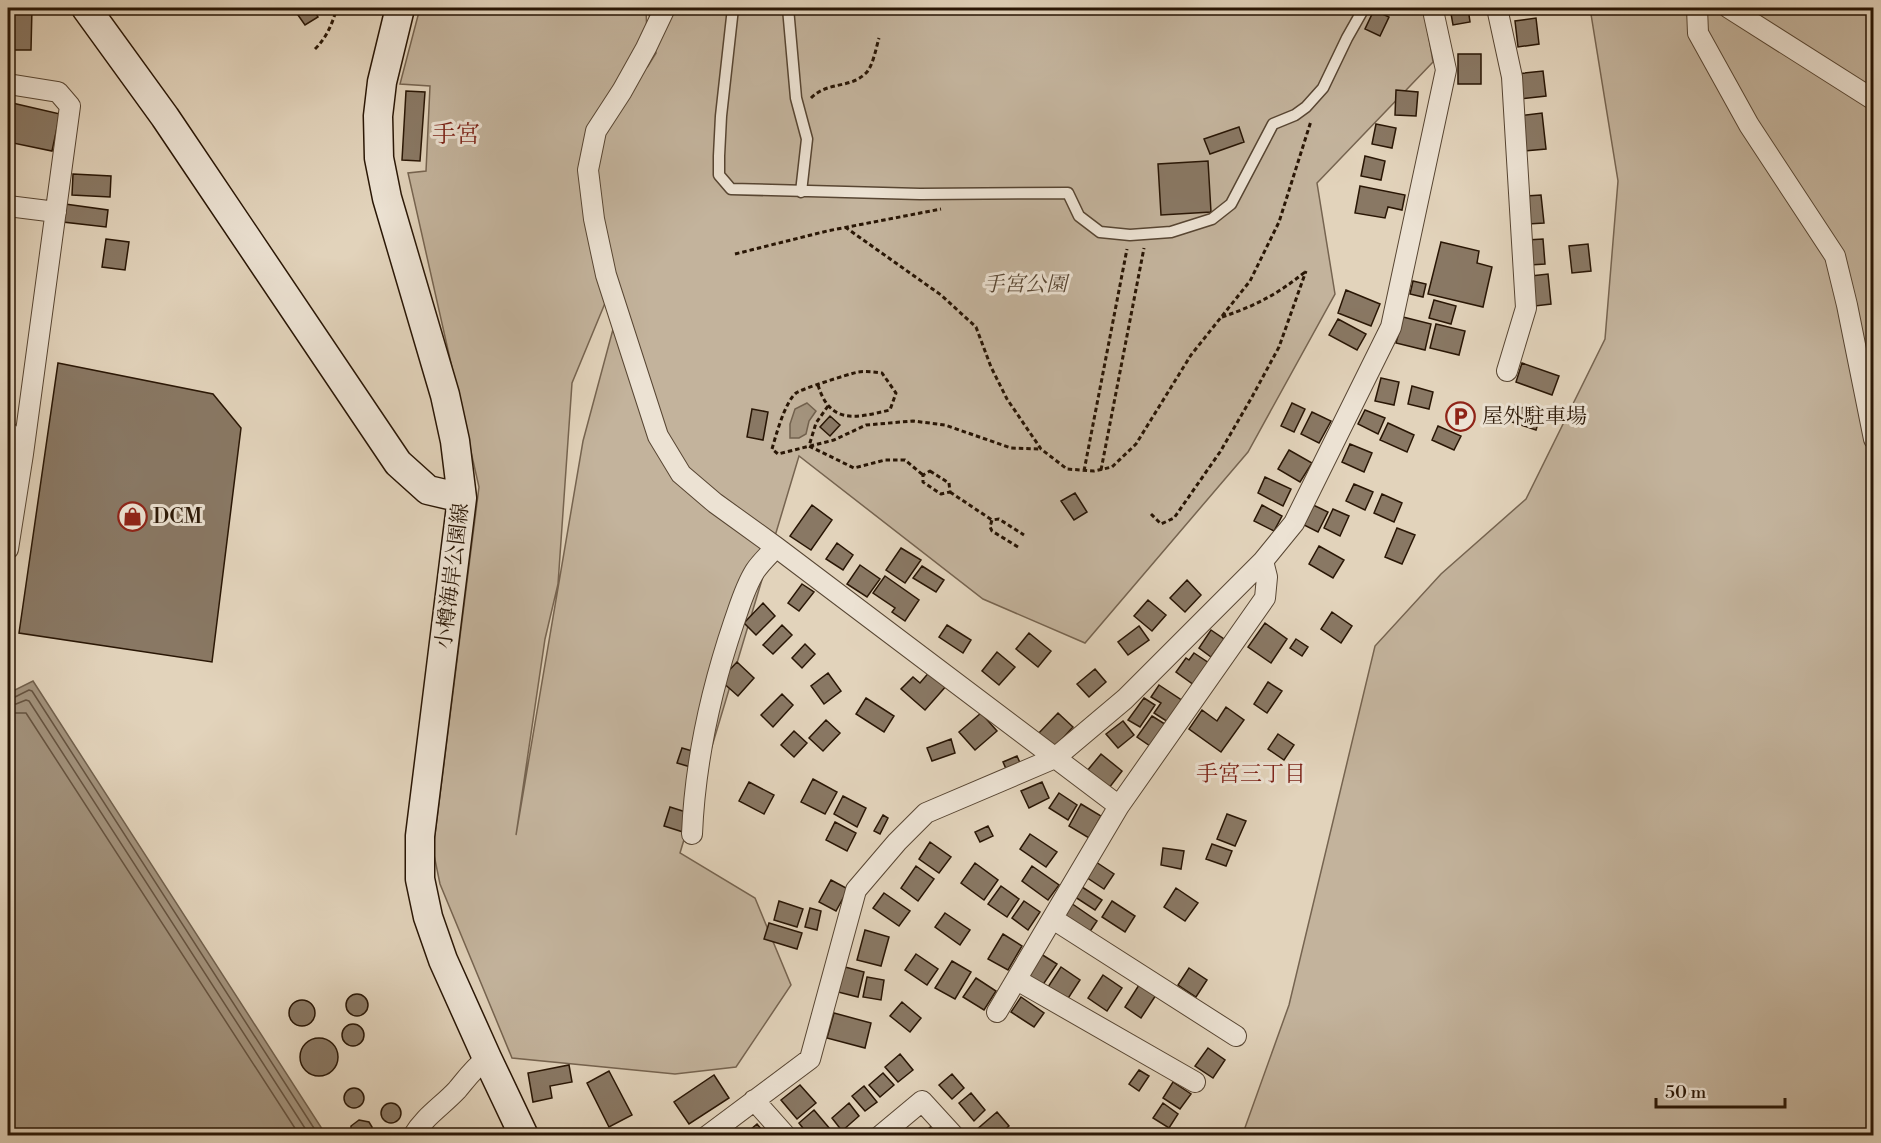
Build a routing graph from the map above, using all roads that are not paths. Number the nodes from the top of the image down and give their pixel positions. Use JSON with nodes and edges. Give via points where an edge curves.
{"nodes":[{"id":1,"x":86,"y":8,"type":"edge"},
{"id":2,"x":400,"y":8,"type":"edge"},
{"id":3,"x":665,"y":8,"type":"edge"},
{"id":4,"x":733,"y":8,"type":"edge"},
{"id":5,"x":788,"y":8,"type":"edge"},
{"id":6,"x":1364,"y":8,"type":"edge"},
{"id":7,"x":1435,"y":8,"type":"edge"},
{"id":8,"x":1497,"y":8,"type":"edge"},
{"id":9,"x":1697,"y":8,"type":"edge"},
{"id":10,"x":1729,"y":8,"type":"edge"},
{"id":11,"x":8,"y":84,"type":"edge"},
{"id":12,"x":1874,"y":100,"type":"edge"},
{"id":13,"x":801,"y":192,"type":"junction"},
{"id":14,"x":8,"y":206,"type":"edge"},
{"id":15,"x":56,"y":212,"type":"junction"},
{"id":16,"x":1507,"y":371,"type":"dead end"},
{"id":17,"x":8,"y":432,"type":"edge"},
{"id":18,"x":1874,"y":439,"type":"edge"},
{"id":19,"x":22,"y":454,"type":"junction"},
{"id":20,"x":462,"y":498,"type":"junction"},
{"id":21,"x":776,"y":547,"type":"junction"},
{"id":22,"x":8,"y":549,"type":"edge"},
{"id":23,"x":1263,"y":561,"type":"junction"},
{"id":24,"x":1055,"y":758,"type":"junction"},
{"id":25,"x":1119,"y":806,"type":"junction"},
{"id":26,"x":692,"y":834,"type":"dead end"},
{"id":27,"x":1053,"y":919,"type":"junction"},
{"id":28,"x":1017,"y":980,"type":"junction"},
{"id":29,"x":998,"y":1012,"type":"dead end"},
{"id":30,"x":1236,"y":1036,"type":"dead end"},
{"id":31,"x":487,"y":1058,"type":"junction"},
{"id":32,"x":1195,"y":1082,"type":"dead end"},
{"id":33,"x":754,"y":1100,"type":"junction"},
{"id":34,"x":413,"y":1136,"type":"edge"},
{"id":35,"x":524,"y":1136,"type":"edge"},
{"id":36,"x":707,"y":1136,"type":"edge"},
{"id":37,"x":786,"y":1136,"type":"edge"},
{"id":38,"x":880,"y":1136,"type":"edge"},
{"id":39,"x":954,"y":1136,"type":"edge"}],
"edges":[{"from":1,"to":20,"type":"main road","via":[[398,463],[428,490]]},
{"from":2,"to":20,"type":"main road","name":"小樽海岸公園線","via":[[382,82],[379,158],[387,198],[445,395]]},
{"from":3,"to":21,"type":"street","via":[[641,57],[596,130],[588,170],[606,275],[658,436],[681,474]]},
{"from":4,"to":13,"type":"lane","via":[[720,116],[719,175],[731,189]]},
{"from":5,"to":13,"type":"lane","via":[[796,98],[807,139]]},
{"from":6,"to":13,"type":"lane","via":[[1323,88],[1306,108],[1273,124],[1231,204],[1212,219],[1172,232],[1130,235],[1100,232],[1079,216],[1068,193]]},
{"from":7,"to":23,"type":"street","via":[[1446,70],[1391,327],[1294,524]]},
{"from":8,"to":16,"type":"street","via":[[1512,77],[1526,308]]},
{"from":9,"to":18,"type":"street","via":[[1698,33],[1726,84],[1834,256]]},
{"from":10,"to":12,"type":"street"},
{"from":11,"to":15,"type":"street","via":[[58,92],[70,106]]},
{"from":14,"to":15,"type":"street"},
{"from":15,"to":19,"type":"street"},
{"from":17,"to":19,"type":"street"},
{"from":19,"to":22,"type":"street"},
{"from":20,"to":31,"type":"main road","name":"小樽海岸公園線","via":[[420,836],[420,879],[443,960]]},
{"from":21,"to":24,"type":"street"},
{"from":21,"to":26,"type":"street","via":[[746,588],[728,642],[708,717],[694,795]]},
{"from":23,"to":24,"type":"street","via":[[1125,699]]},
{"from":23,"to":25,"type":"street","via":[[1267,578],[1265,598]]},
{"from":24,"to":25,"type":"street"},
{"from":24,"to":33,"type":"street","via":[[926,813],[897,842],[856,890],[810,1059]]},
{"from":25,"to":27,"type":"street"},
{"from":27,"to":28,"type":"street"},
{"from":27,"to":30,"type":"street"},
{"from":28,"to":29,"type":"street"},
{"from":28,"to":32,"type":"street"},
{"from":31,"to":34,"type":"street","via":[[473,1068]]},
{"from":31,"to":35,"type":"main road","name":"小樽海岸公園線"},
{"from":33,"to":36,"type":"street"},
{"from":33,"to":37,"type":"street"},
{"from":38,"to":39,"type":"street","via":[[922,1101]]}]}
